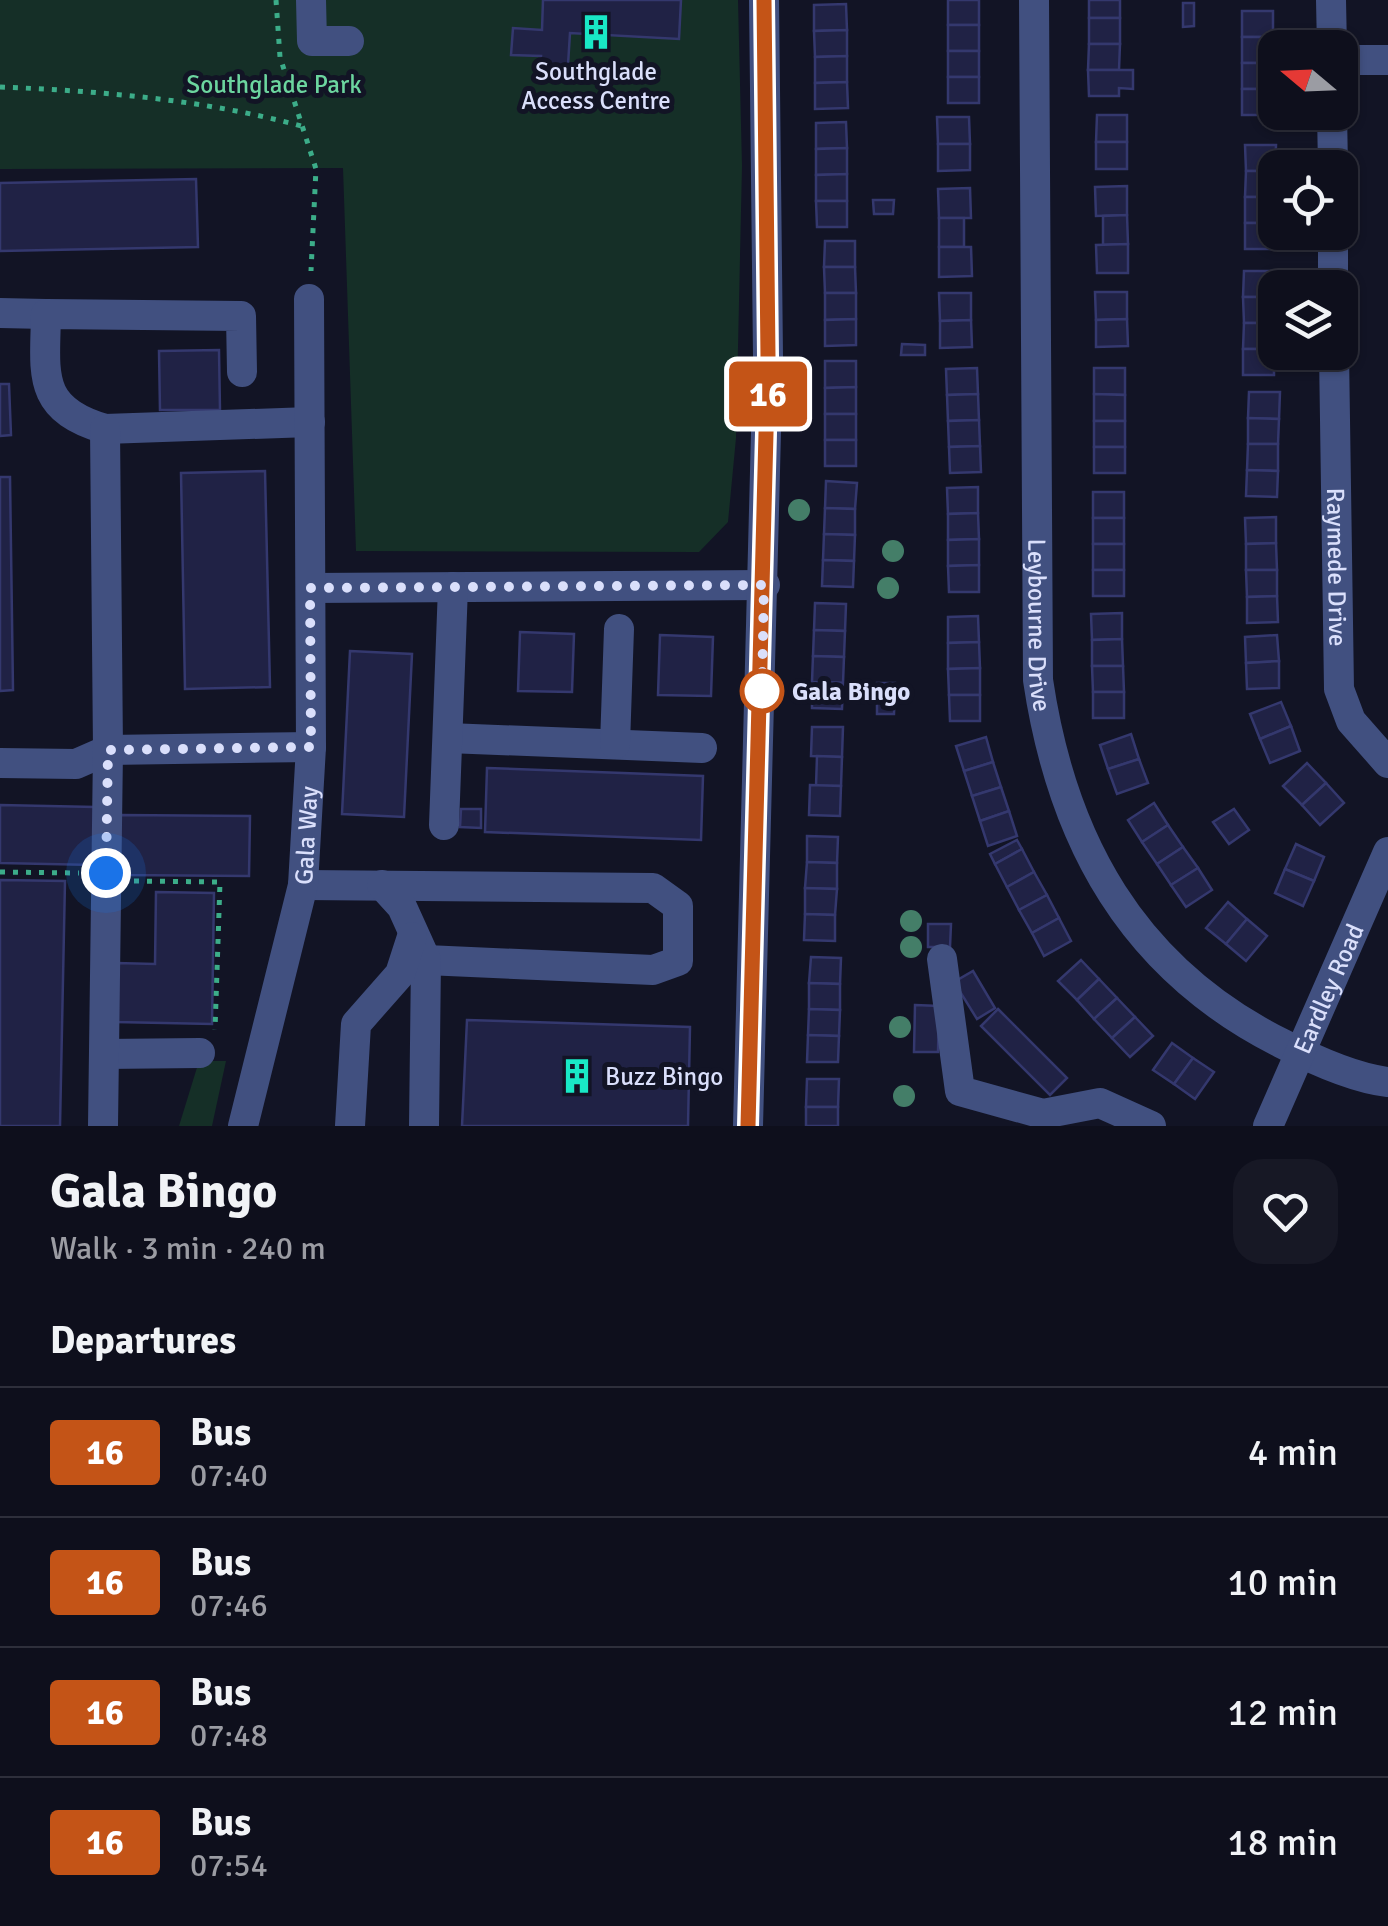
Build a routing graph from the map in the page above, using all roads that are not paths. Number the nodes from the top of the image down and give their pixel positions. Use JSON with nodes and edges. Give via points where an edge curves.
{"nodes":[{"id":1,"x":311,"y":0,"type":"edge"},
{"id":2,"x":764,"y":0,"type":"edge"},
{"id":3,"x":1034,"y":0,"type":"edge"},
{"id":4,"x":1332,"y":0,"type":"edge"},
{"id":5,"x":1332,"y":30,"type":"edge"},
{"id":6,"x":349,"y":41,"type":"dead end"},
{"id":7,"x":1358,"y":60,"type":"edge"},
{"id":8,"x":1388,"y":60,"type":"edge"},
{"id":9,"x":310,"y":299,"type":"road end"},
{"id":10,"x":0,"y":313,"type":"edge"},
{"id":11,"x":46,"y":314,"type":"junction"},
{"id":12,"x":1334,"y":370,"type":"edge"},
{"id":13,"x":242,"y":372,"type":"dead end"},
{"id":14,"x":310,"y":422,"type":"junction"},
{"id":15,"x":104,"y":429,"type":"junction"},
{"id":16,"x":764,"y":585,"type":"junction"},
{"id":17,"x":454,"y":587,"type":"junction"},
{"id":18,"x":310,"y":588,"type":"junction"},
{"id":19,"x":619,"y":629,"type":"dead end"},
{"id":20,"x":448,"y":738,"type":"junction"},
{"id":21,"x":615,"y":744,"type":"junction"},
{"id":22,"x":311,"y":747,"type":"junction"},
{"id":23,"x":702,"y":748,"type":"dead end"},
{"id":24,"x":108,"y":750,"type":"junction"},
{"id":25,"x":0,"y":763,"type":"edge"},
{"id":26,"x":1388,"y":763,"type":"edge"},
{"id":27,"x":444,"y":825,"type":"dead end"},
{"id":28,"x":1388,"y":852,"type":"edge"},
{"id":29,"x":303,"y":884,"type":"junction"},
{"id":30,"x":382,"y":885,"type":"junction"},
{"id":31,"x":419,"y":948,"type":"junction"},
{"id":32,"x":942,"y":959,"type":"dead end"},
{"id":33,"x":200,"y":1053,"type":"road end"},
{"id":34,"x":1300,"y":1053,"type":"junction"},
{"id":35,"x":104,"y":1054,"type":"junction"},
{"id":36,"x":1388,"y":1082,"type":"edge"},
{"id":37,"x":103,"y":1126,"type":"edge"},
{"id":38,"x":243,"y":1126,"type":"edge"},
{"id":39,"x":350,"y":1126,"type":"edge"},
{"id":40,"x":424,"y":1126,"type":"edge"},
{"id":41,"x":748,"y":1126,"type":"edge"},
{"id":42,"x":1150,"y":1126,"type":"edge"},
{"id":43,"x":1268,"y":1126,"type":"edge"}],
"edges":[{"from":1,"to":6,"type":"street","via":[[312,42]]},
{"from":2,"to":16,"type":"street"},
{"from":3,"to":34,"type":"street","name":"Leybourne Drive","via":[[1038,680],[1049,750],[1103,883],[1144,938],[1208,999]]},
{"from":4,"to":5,"type":"street"},
{"from":7,"to":8,"type":"street"},
{"from":9,"to":14,"type":"street","name":"Gala Way"},
{"from":10,"to":11,"type":"street"},
{"from":11,"to":13,"type":"street","via":[[240,316]]},
{"from":11,"to":15,"type":"street","via":[[44,369],[52,396],[74,420]]},
{"from":12,"to":26,"type":"street","name":"Raymede Drive","via":[[1339,689],[1351,721]]},
{"from":14,"to":15,"type":"street"},
{"from":14,"to":18,"type":"street","name":"Gala Way"},
{"from":15,"to":24,"type":"street"},
{"from":16,"to":17,"type":"street"},
{"from":16,"to":41,"type":"street"},
{"from":17,"to":18,"type":"street"},
{"from":17,"to":20,"type":"street"},
{"from":18,"to":22,"type":"street","name":"Gala Way"},
{"from":19,"to":21,"type":"street"},
{"from":20,"to":21,"type":"street"},
{"from":20,"to":27,"type":"street"},
{"from":21,"to":23,"type":"street"},
{"from":22,"to":24,"type":"street"},
{"from":22,"to":29,"type":"street","name":"Gala Way"},
{"from":24,"to":25,"type":"street","via":[[76,764]]},
{"from":24,"to":35,"type":"street"},
{"from":28,"to":34,"type":"street","name":"Eardley Road"},
{"from":29,"to":30,"type":"street"},
{"from":29,"to":38,"type":"street","name":"Gala Way"},
{"from":30,"to":31,"type":"street","via":[[402,908]]},
{"from":30,"to":31,"type":"street","via":[[652,888],[678,906],[678,960],[653,970]]},
{"from":31,"to":39,"type":"street","via":[[356,1024]]},
{"from":31,"to":40,"type":"street"},
{"from":32,"to":42,"type":"street","via":[[960,1091],[1043,1114],[1100,1103]]},
{"from":33,"to":35,"type":"street"},
{"from":34,"to":36,"type":"street","name":"Leybourne Drive"},
{"from":34,"to":43,"type":"street","name":"Eardley Road"},
{"from":35,"to":37,"type":"street"}]}
